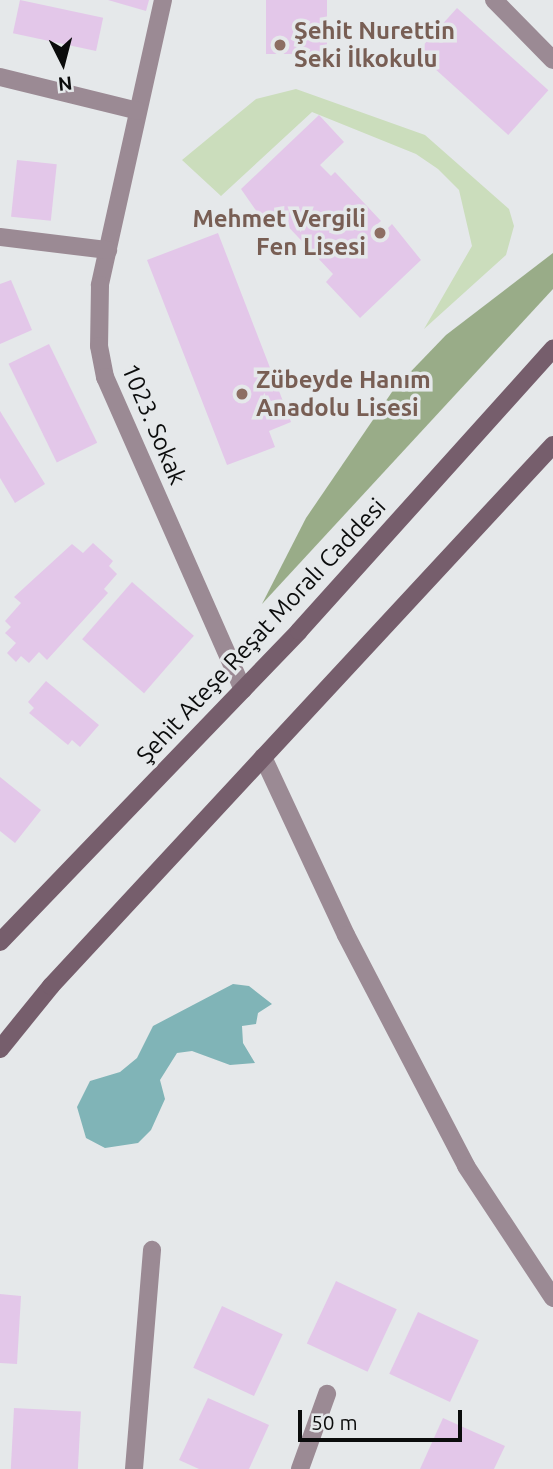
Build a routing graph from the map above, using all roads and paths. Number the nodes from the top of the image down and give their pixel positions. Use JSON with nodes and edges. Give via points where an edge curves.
{"nodes":[{"id":1,"x":163,"y":0,"type":"edge"},
{"id":2,"x":494,"y":0,"type":"edge"},
{"id":3,"x":553,"y":60,"type":"edge"},
{"id":4,"x":0,"y":77,"type":"edge"},
{"id":5,"x":138,"y":111,"type":"junction"},
{"id":6,"x":0,"y":237,"type":"edge"},
{"id":7,"x":108,"y":250,"type":"junction"},
{"id":8,"x":553,"y":349,"type":"edge"},
{"id":9,"x":553,"y":445,"type":"edge"},
{"id":10,"x":243,"y":690,"type":"junction"},
{"id":11,"x":263,"y":757,"type":"junction"},
{"id":12,"x":0,"y":942,"type":"edge"},
{"id":13,"x":0,"y":1049,"type":"edge"},
{"id":14,"x":152,"y":1250,"type":"dead end"},
{"id":15,"x":553,"y":1298,"type":"edge"},
{"id":16,"x":327,"y":1394,"type":"dead end"},
{"id":17,"x":134,"y":1469,"type":"edge"},
{"id":18,"x":300,"y":1469,"type":"edge"}],
"edges":[{"from":1,"to":5,"type":"street","name":"1023. Sokak"},
{"from":2,"to":3,"type":"street"},
{"from":4,"to":5,"type":"street"},
{"from":5,"to":7,"type":"street","name":"1023. Sokak"},
{"from":6,"to":7,"type":"street"},
{"from":7,"to":10,"type":"street","name":"1023. Sokak","via":[[98,302],[101,362]]},
{"from":8,"to":10,"type":"main road","name":"Şehit Ateşe Reşat Moralı Caddesi"},
{"from":9,"to":11,"type":"main road"},
{"from":10,"to":12,"type":"main road","name":"Şehit Ateşe Reşat Moralı Caddesi"},
{"from":11,"to":13,"type":"main road","via":[[51,986]]},
{"from":11,"to":15,"type":"street","via":[[346,935],[466,1166]]},
{"from":14,"to":17,"type":"street"},
{"from":16,"to":18,"type":"street"}]}
